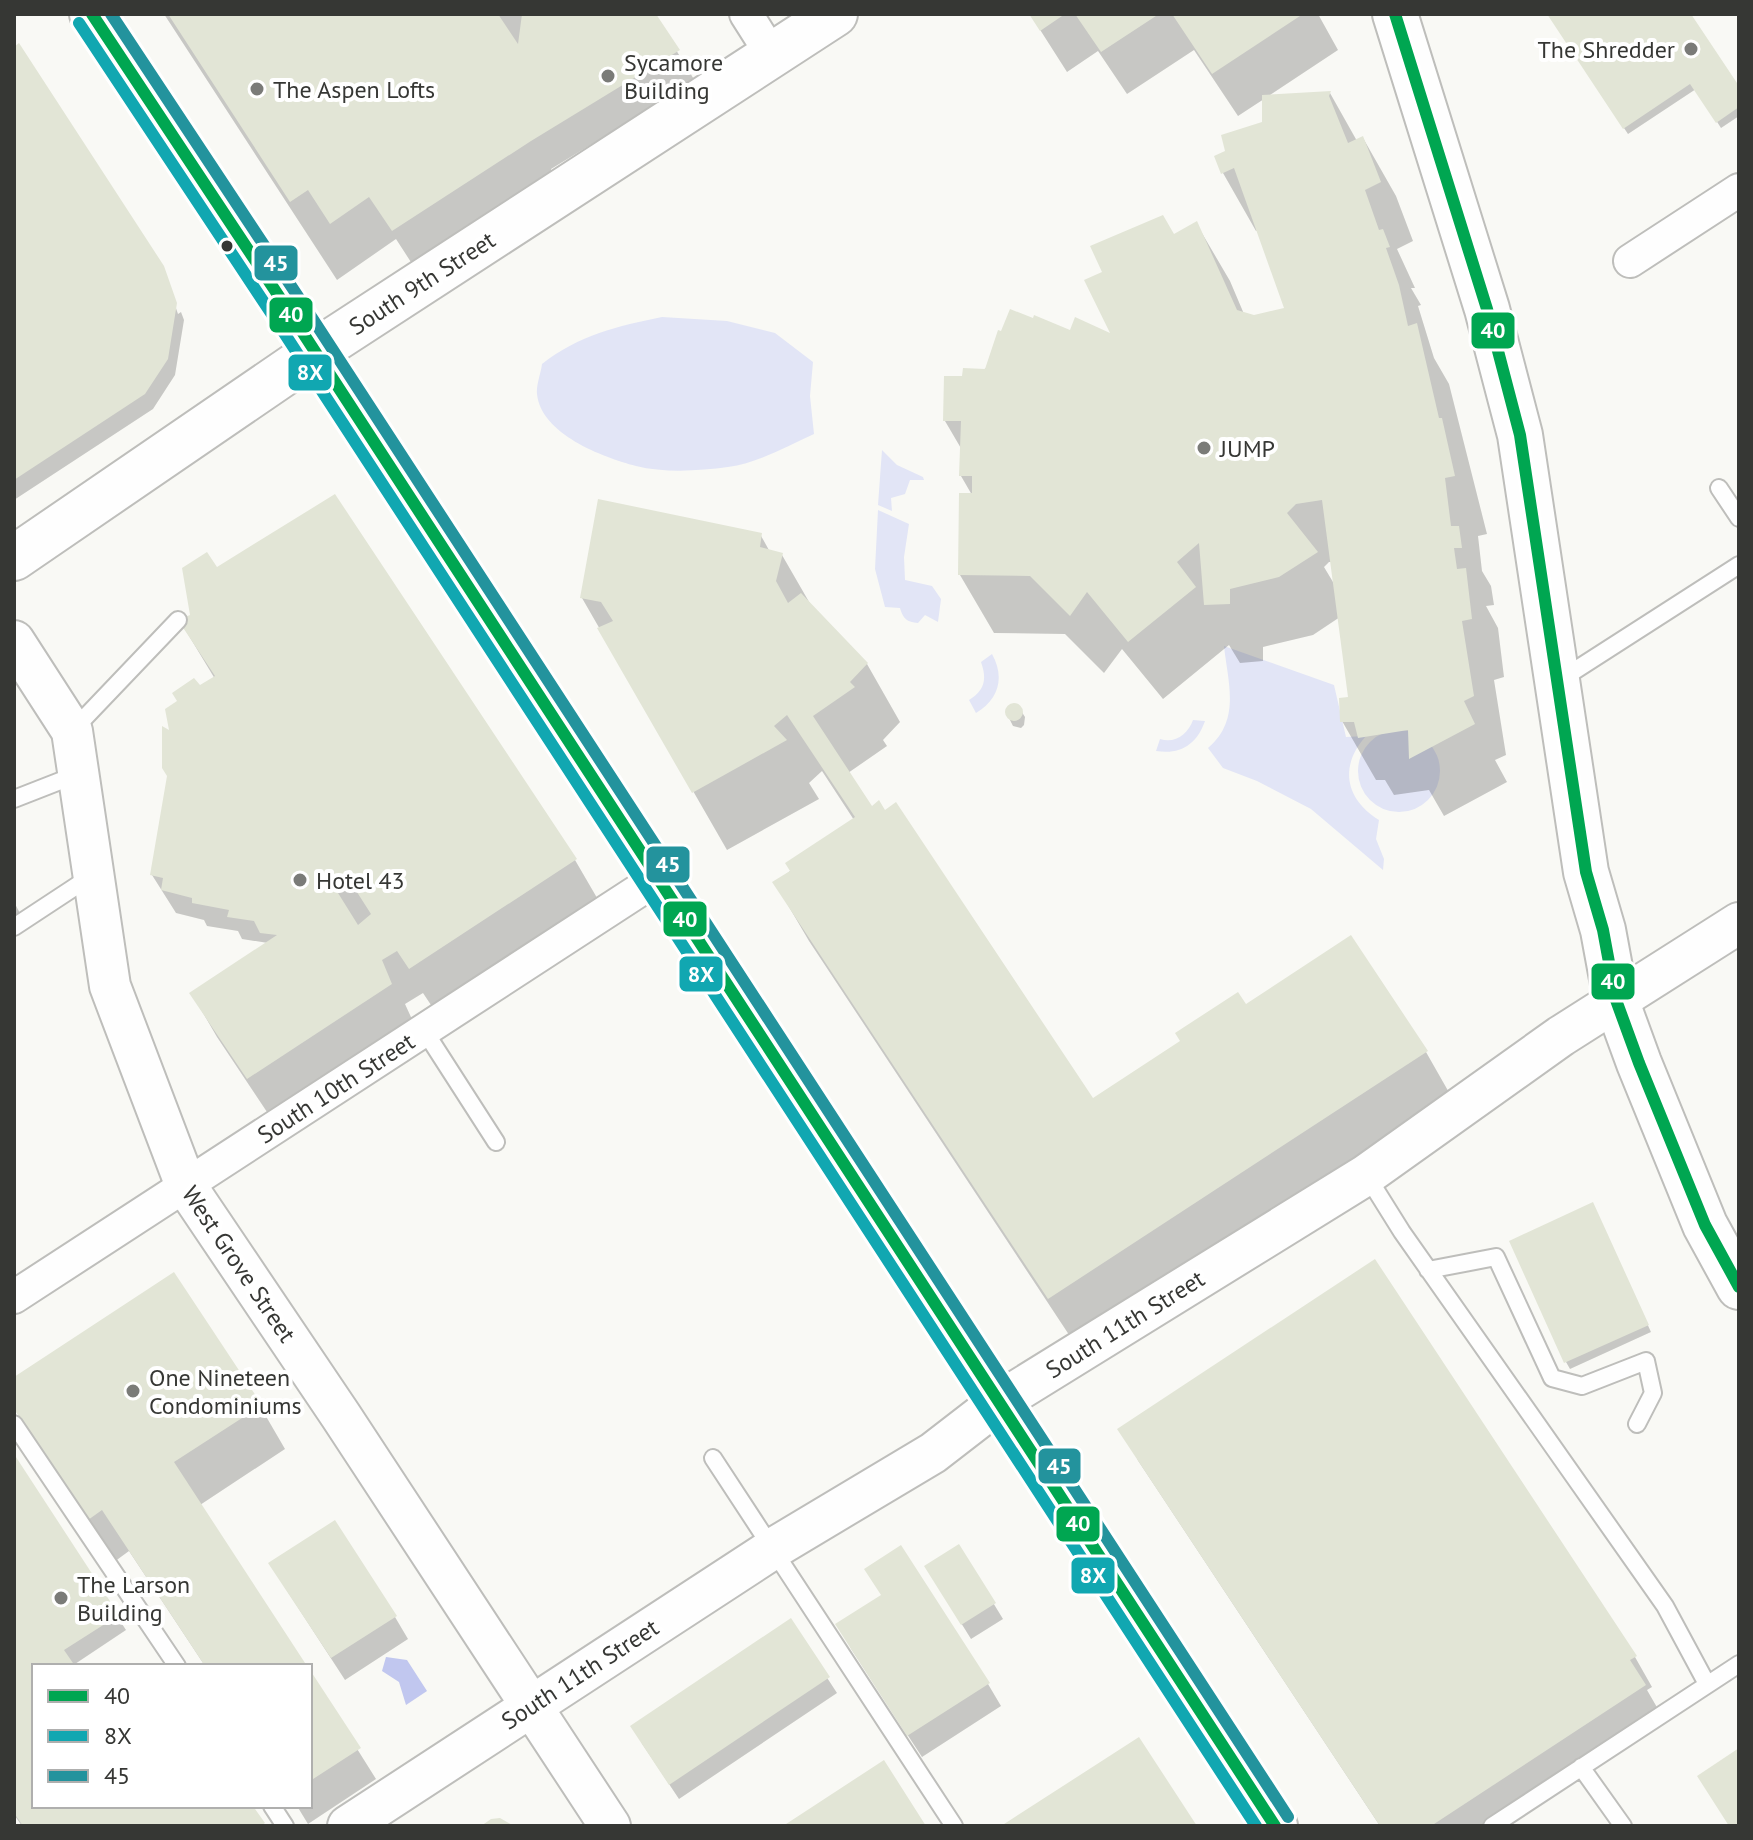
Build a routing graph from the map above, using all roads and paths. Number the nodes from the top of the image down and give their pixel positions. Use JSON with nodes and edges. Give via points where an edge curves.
{"nodes":[{"id":1,"x":92,"y":14,"type":"edge"},
{"id":2,"x":746,"y":14,"type":"edge"},
{"id":3,"x":835,"y":14,"type":"edge"},
{"id":4,"x":1395,"y":14,"type":"edge"},
{"id":5,"x":772,"y":55,"type":"junction"},
{"id":6,"x":1739,"y":190,"type":"edge"},
{"id":7,"x":1630,"y":261,"type":"dead end"},
{"id":8,"x":315,"y":352,"type":"junction"},
{"id":9,"x":1719,"y":488,"type":"dead end"},
{"id":10,"x":1739,"y":518,"type":"edge"},
{"id":11,"x":14,"y":558,"type":"edge"},
{"id":12,"x":1739,"y":565,"type":"edge"},
{"id":13,"x":178,"y":620,"type":"dead end"},
{"id":14,"x":14,"y":641,"type":"edge"},
{"id":15,"x":1559,"y":681,"type":"junction"},
{"id":16,"x":72,"y":731,"type":"junction"},
{"id":17,"x":78,"y":774,"type":"junction"},
{"id":18,"x":14,"y":799,"type":"edge"},
{"id":19,"x":93,"y":875,"type":"junction"},
{"id":20,"x":658,"y":878,"type":"junction"},
{"id":21,"x":1739,"y":923,"type":"edge"},
{"id":22,"x":14,"y":927,"type":"edge"},
{"id":23,"x":1616,"y":1000,"type":"junction"},
{"id":24,"x":424,"y":1030,"type":"junction"},
{"id":25,"x":496,"y":1142,"type":"dead end"},
{"id":26,"x":1366,"y":1175,"type":"junction"},
{"id":27,"x":186,"y":1186,"type":"junction"},
{"id":28,"x":1428,"y":1270,"type":"junction"},
{"id":29,"x":1739,"y":1287,"type":"edge"},
{"id":30,"x":14,"y":1297,"type":"edge"},
{"id":31,"x":999,"y":1402,"type":"junction"},
{"id":32,"x":14,"y":1424,"type":"edge"},
{"id":33,"x":1637,"y":1424,"type":"dead end"},
{"id":34,"x":713,"y":1458,"type":"dead end"},
{"id":35,"x":774,"y":1548,"type":"junction"},
{"id":36,"x":176,"y":1664,"type":"edge"},
{"id":37,"x":1739,"y":1664,"type":"edge"},
{"id":38,"x":1707,"y":1684,"type":"junction"},
{"id":39,"x":531,"y":1706,"type":"junction"},
{"id":40,"x":1581,"y":1767,"type":"junction"},
{"id":41,"x":273,"y":1808,"type":"edge"},
{"id":42,"x":285,"y":1826,"type":"edge"},
{"id":43,"x":348,"y":1826,"type":"edge"},
{"id":44,"x":610,"y":1826,"type":"edge"},
{"id":45,"x":954,"y":1826,"type":"edge"},
{"id":46,"x":1275,"y":1826,"type":"edge"},
{"id":47,"x":1492,"y":1826,"type":"edge"},
{"id":48,"x":1623,"y":1826,"type":"edge"}],
"edges":[{"from":1,"to":8,"type":"main road"},
{"from":2,"to":5,"type":"street"},
{"from":3,"to":5,"type":"main road","name":"South 9th Street"},
{"from":4,"to":15,"type":"main road","via":[[1487,309],[1520,435]]},
{"from":5,"to":8,"type":"main road","name":"South 9th Street"},
{"from":6,"to":7,"type":"street"},
{"from":8,"to":11,"type":"main road","name":"South 9th Street"},
{"from":8,"to":20,"type":"main road"},
{"from":9,"to":10,"type":"lane"},
{"from":12,"to":15,"type":"lane"},
{"from":13,"to":16,"type":"lane"},
{"from":14,"to":16,"type":"street","name":"West Grove Street"},
{"from":15,"to":23,"type":"main road","via":[[1586,872]]},
{"from":16,"to":17,"type":"street","name":"West Grove Street"},
{"from":17,"to":18,"type":"lane"},
{"from":17,"to":19,"type":"street","name":"West Grove Street"},
{"from":19,"to":22,"type":"lane"},
{"from":19,"to":27,"type":"street","name":"West Grove Street","via":[[110,986]]},
{"from":20,"to":24,"type":"street","name":"South 10th Street"},
{"from":20,"to":31,"type":"main road"},
{"from":21,"to":23,"type":"street","name":"South 11th Street"},
{"from":23,"to":26,"type":"street","name":"South 11th Street"},
{"from":23,"to":29,"type":"main road","via":[[1705,1225]]},
{"from":24,"to":25,"type":"lane"},
{"from":24,"to":27,"type":"street","name":"South 10th Street"},
{"from":26,"to":28,"type":"lane"},
{"from":26,"to":31,"type":"street","name":"South 11th Street"},
{"from":27,"to":30,"type":"street","name":"South 10th Street"},
{"from":27,"to":39,"type":"street","name":"West Grove Street"},
{"from":28,"to":33,"type":"lane","via":[[1496,1257],[1552,1378],[1582,1386],[1646,1361],[1653,1393]]},
{"from":28,"to":38,"type":"lane","via":[[1665,1606]]},
{"from":31,"to":35,"type":"street","name":"South 11th Street","via":[[933,1453]]},
{"from":31,"to":46,"type":"main road"},
{"from":32,"to":36,"type":"lane"},
{"from":34,"to":35,"type":"lane"},
{"from":35,"to":39,"type":"street","name":"South 11th Street"},
{"from":35,"to":45,"type":"lane"},
{"from":37,"to":38,"type":"lane"},
{"from":38,"to":40,"type":"lane"},
{"from":39,"to":43,"type":"street","name":"South 11th Street"},
{"from":39,"to":44,"type":"street","name":"West Grove Street"},
{"from":40,"to":47,"type":"lane"},
{"from":40,"to":48,"type":"lane"},
{"from":41,"to":42,"type":"lane"}]}
